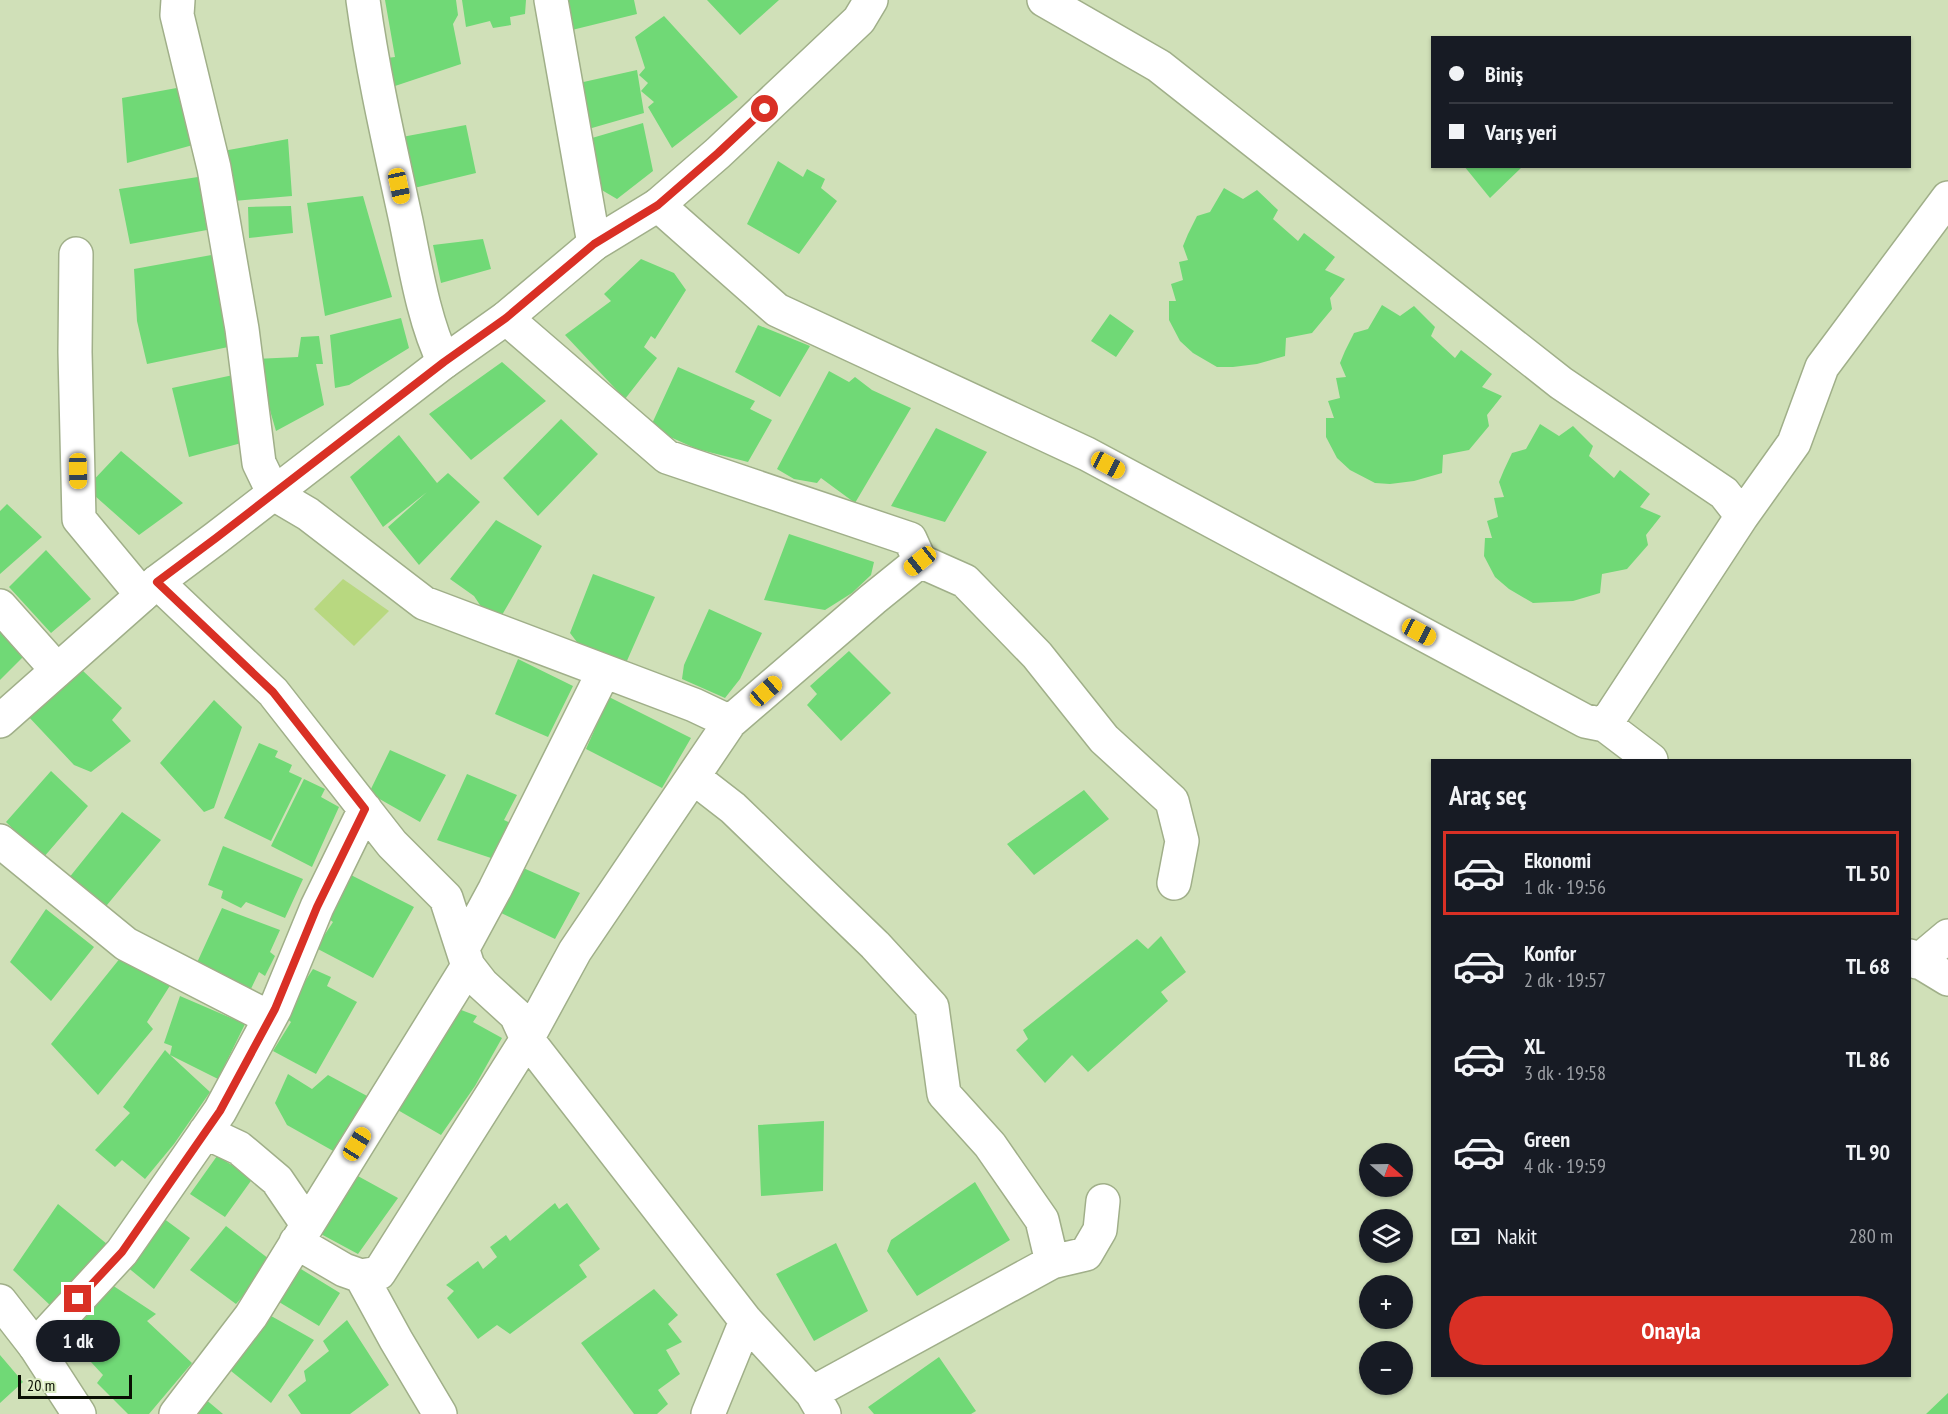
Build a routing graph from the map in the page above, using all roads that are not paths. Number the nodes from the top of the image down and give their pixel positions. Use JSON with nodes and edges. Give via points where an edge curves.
{"nodes":[{"id":1,"x":178,"y":0,"type":"edge"},
{"id":2,"x":363,"y":0,"type":"edge"},
{"id":3,"x":551,"y":0,"type":"edge"},
{"id":4,"x":871,"y":0,"type":"edge"},
{"id":5,"x":1044,"y":0,"type":"edge"},
{"id":6,"x":1948,"y":198,"type":"edge"},
{"id":7,"x":658,"y":205,"type":"junction"},
{"id":8,"x":594,"y":244,"type":"junction"},
{"id":9,"x":76,"y":254,"type":"dead end"},
{"id":10,"x":506,"y":318,"type":"junction"},
{"id":11,"x":444,"y":362,"type":"junction"},
{"id":12,"x":274,"y":494,"type":"junction"},
{"id":13,"x":1742,"y":516,"type":"junction"},
{"id":14,"x":920,"y":561,"type":"junction"},
{"id":15,"x":150,"y":588,"type":"junction"},
{"id":16,"x":0,"y":606,"type":"edge"},
{"id":17,"x":57,"y":670,"type":"junction"},
{"id":18,"x":604,"y":671,"type":"junction"},
{"id":19,"x":0,"y":721,"type":"edge"},
{"id":20,"x":730,"y":722,"type":"junction"},
{"id":21,"x":1605,"y":725,"type":"junction"},
{"id":22,"x":1650,"y":759,"type":"edge"},
{"id":23,"x":693,"y":777,"type":"junction"},
{"id":24,"x":365,"y":809,"type":"junction"},
{"id":25,"x":0,"y":841,"type":"edge"},
{"id":26,"x":1174,"y":883,"type":"dead end"},
{"id":27,"x":1948,"y":936,"type":"edge"},
{"id":28,"x":466,"y":957,"type":"junction"},
{"id":29,"x":1913,"y":960,"type":"edge"},
{"id":30,"x":1948,"y":980,"type":"edge"},
{"id":31,"x":270,"y":1018,"type":"junction"},
{"id":32,"x":527,"y":1039,"type":"junction"},
{"id":33,"x":205,"y":1132,"type":"junction"},
{"id":34,"x":1103,"y":1201,"type":"dead end"},
{"id":35,"x":301,"y":1233,"type":"junction"},
{"id":36,"x":1052,"y":1262,"type":"junction"},
{"id":37,"x":361,"y":1276,"type":"junction"},
{"id":38,"x":0,"y":1301,"type":"edge"},
{"id":39,"x":746,"y":1321,"type":"junction"},
{"id":40,"x":35,"y":1346,"type":"junction"},
{"id":41,"x":818,"y":1404,"type":"edge"},
{"id":42,"x":79,"y":1414,"type":"edge"},
{"id":43,"x":176,"y":1414,"type":"edge"},
{"id":44,"x":440,"y":1414,"type":"edge"},
{"id":45,"x":708,"y":1414,"type":"edge"}],
"edges":[{"from":1,"to":12,"type":"street","via":[[177,15],[214,168],[242,329],[259,463]]},
{"from":2,"to":11,"type":"street","via":[[416,266],[436,347]]},
{"from":3,"to":8,"type":"street"},
{"from":4,"to":7,"type":"street","via":[[859,20]]},
{"from":5,"to":13,"type":"street","via":[[1159,66],[1561,383],[1724,493]]},
{"from":6,"to":13,"type":"street","via":[[1822,367],[1794,443]]},
{"from":7,"to":8,"type":"street"},
{"from":7,"to":21,"type":"street","via":[[777,310],[1087,454],[1585,721]]},
{"from":8,"to":10,"type":"street"},
{"from":9,"to":15,"type":"street","via":[[79,519]]},
{"from":10,"to":11,"type":"street"},
{"from":10,"to":14,"type":"street","via":[[667,457],[910,539]]},
{"from":11,"to":12,"type":"street"},
{"from":12,"to":15,"type":"street"},
{"from":12,"to":18,"type":"street","via":[[308,514],[424,603]]},
{"from":13,"to":21,"type":"street"},
{"from":14,"to":20,"type":"street"},
{"from":14,"to":26,"type":"street","via":[[965,581],[1037,655],[1104,739],[1172,801],[1182,841]]},
{"from":15,"to":17,"type":"street"},
{"from":15,"to":24,"type":"street","via":[[273,692]]},
{"from":16,"to":17,"type":"street"},
{"from":17,"to":19,"type":"street"},
{"from":18,"to":20,"type":"street"},
{"from":18,"to":28,"type":"street","via":[[495,889]]},
{"from":20,"to":23,"type":"street"},
{"from":21,"to":22,"type":"street"},
{"from":23,"to":32,"type":"street","via":[[575,951]]},
{"from":23,"to":36,"type":"street","via":[[741,816],[875,945],[932,1007],[944,1094],[990,1145],[1042,1220]]},
{"from":24,"to":28,"type":"street","via":[[392,844],[446,898]]},
{"from":24,"to":31,"type":"street","via":[[317,907]]},
{"from":25,"to":31,"type":"street","via":[[126,944]]},
{"from":27,"to":29,"type":"street"},
{"from":28,"to":32,"type":"street","via":[[482,984],[516,1015]]},
{"from":28,"to":35,"type":"street"},
{"from":29,"to":30,"type":"street"},
{"from":31,"to":33,"type":"street"},
{"from":32,"to":37,"type":"street","via":[[379,1273]]},
{"from":32,"to":39,"type":"street"},
{"from":33,"to":35,"type":"street","via":[[239,1148],[277,1180]]},
{"from":33,"to":40,"type":"street","via":[[122,1252]]},
{"from":34,"to":36,"type":"street","via":[[1100,1230],[1086,1254]]},
{"from":35,"to":37,"type":"street","via":[[344,1270]]},
{"from":35,"to":43,"type":"street","via":[[250,1316]]},
{"from":36,"to":41,"type":"street"},
{"from":37,"to":44,"type":"street"},
{"from":38,"to":40,"type":"street"},
{"from":39,"to":41,"type":"street"},
{"from":39,"to":45,"type":"street"},
{"from":40,"to":42,"type":"street"}]}
